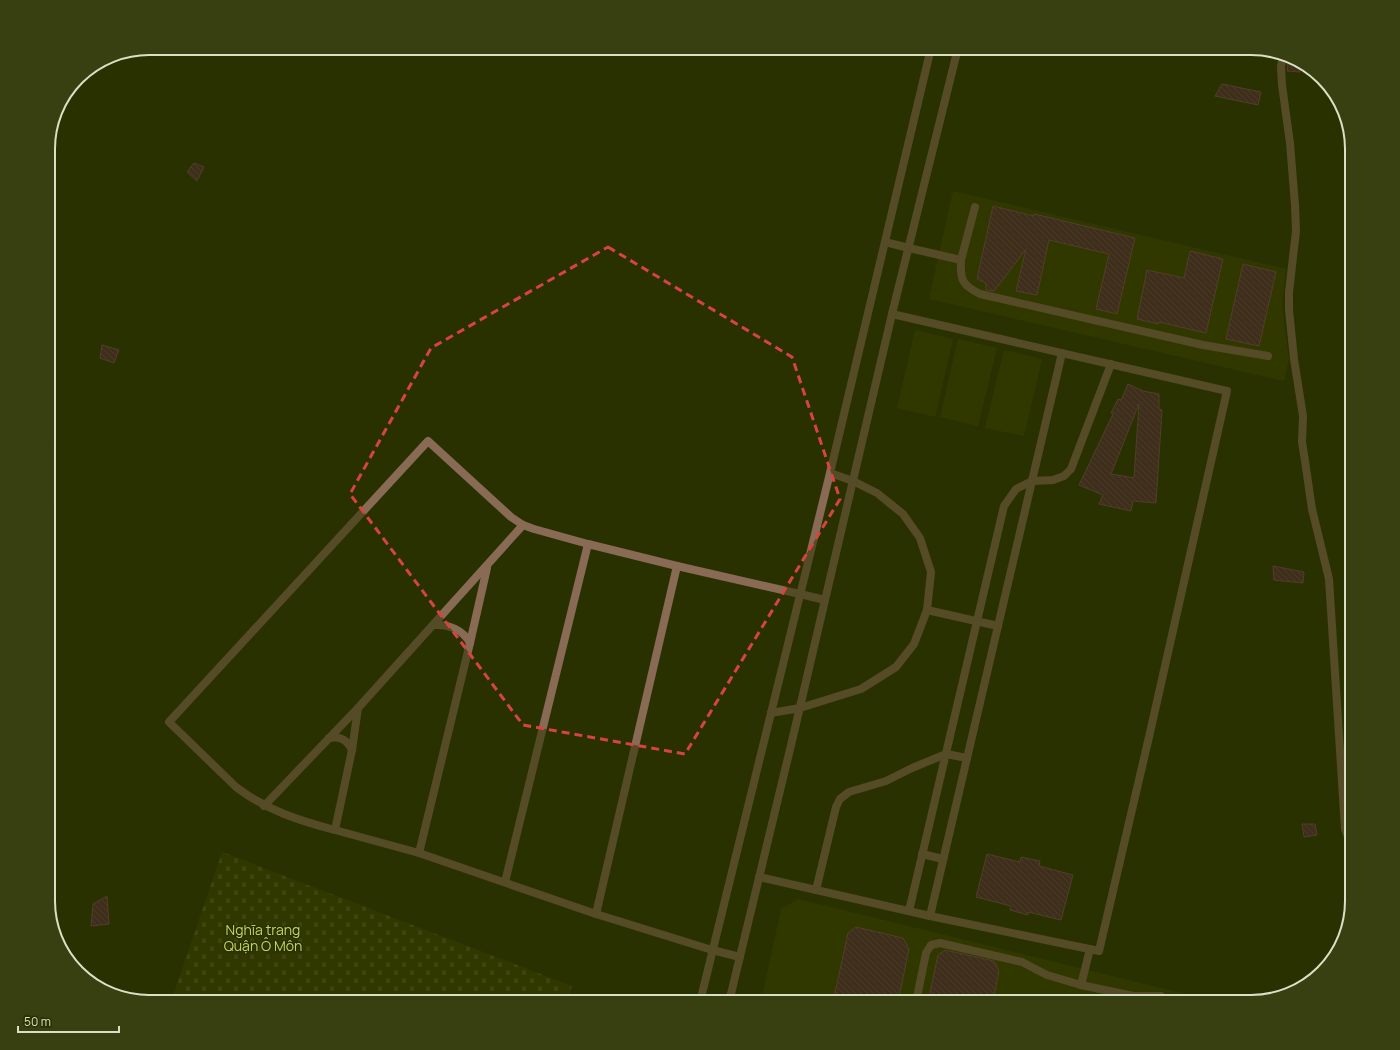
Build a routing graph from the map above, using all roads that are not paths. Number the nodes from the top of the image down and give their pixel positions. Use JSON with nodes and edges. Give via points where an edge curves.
{"nodes":[{"id":1,"x":929,"y":55,"type":"edge"},
{"id":2,"x":956,"y":55,"type":"edge"},
{"id":3,"x":1283,"y":61,"type":"edge"},
{"id":4,"x":975,"y":207,"type":"dead end"},
{"id":5,"x":885,"y":242,"type":"junction"},
{"id":6,"x":909,"y":248,"type":"junction"},
{"id":7,"x":961,"y":260,"type":"junction"},
{"id":8,"x":892,"y":314,"type":"junction"},
{"id":9,"x":1062,"y":353,"type":"junction"},
{"id":10,"x":1268,"y":356,"type":"dead end"},
{"id":11,"x":1111,"y":364,"type":"junction"},
{"id":12,"x":830,"y":473,"type":"junction"},
{"id":13,"x":853,"y":481,"type":"junction"},
{"id":14,"x":1032,"y":481,"type":"junction"},
{"id":15,"x":523,"y":525,"type":"junction"},
{"id":16,"x":588,"y":544,"type":"junction"},
{"id":17,"x":677,"y":566,"type":"junction"},
{"id":18,"x":487,"y":567,"type":"junction"},
{"id":19,"x":800,"y":594,"type":"junction"},
{"id":20,"x":825,"y":600,"type":"junction"},
{"id":21,"x":927,"y":610,"type":"junction"},
{"id":22,"x":977,"y":621,"type":"junction"},
{"id":23,"x":434,"y":625,"type":"junction"},
{"id":24,"x":998,"y":626,"type":"junction"},
{"id":25,"x":470,"y":643,"type":"junction"},
{"id":26,"x":358,"y":708,"type":"junction"},
{"id":27,"x":800,"y":708,"type":"junction"},
{"id":28,"x":771,"y":713,"type":"junction"},
{"id":29,"x":330,"y":738,"type":"junction"},
{"id":30,"x":352,"y":750,"type":"junction"},
{"id":31,"x":946,"y":754,"type":"junction"},
{"id":32,"x":967,"y":758,"type":"junction"},
{"id":33,"x":264,"y":806,"type":"junction"},
{"id":34,"x":335,"y":830,"type":"junction"},
{"id":35,"x":1345,"y":830,"type":"edge"},
{"id":36,"x":419,"y":853,"type":"junction"},
{"id":37,"x":922,"y":854,"type":"junction"},
{"id":38,"x":943,"y":859,"type":"junction"},
{"id":39,"x":759,"y":877,"type":"junction"},
{"id":40,"x":505,"y":882,"type":"junction"},
{"id":41,"x":816,"y":890,"type":"junction"},
{"id":42,"x":909,"y":911,"type":"junction"},
{"id":43,"x":596,"y":914,"type":"junction"},
{"id":44,"x":930,"y":916,"type":"junction"},
{"id":45,"x":1090,"y":949,"type":"junction"},
{"id":46,"x":712,"y":950,"type":"junction"},
{"id":47,"x":740,"y":957,"type":"junction"},
{"id":48,"x":1081,"y":985,"type":"junction"},
{"id":49,"x":702,"y":995,"type":"edge"},
{"id":50,"x":731,"y":995,"type":"edge"},
{"id":51,"x":917,"y":995,"type":"edge"},
{"id":52,"x":1128,"y":995,"type":"edge"}],
"edges":[{"from":1,"to":5,"type":"street"},
{"from":2,"to":6,"type":"street"},
{"from":3,"to":35,"type":"street","via":[[1282,85],[1295,205],[1295,245],[1289,292],[1294,359],[1312,509],[1329,579]]},
{"from":4,"to":7,"type":"street"},
{"from":5,"to":6,"type":"street"},
{"from":5,"to":12,"type":"street"},
{"from":6,"to":7,"type":"street"},
{"from":6,"to":8,"type":"street"},
{"from":7,"to":10,"type":"street","via":[[962,280],[968,288],[980,294],[1203,345]]},
{"from":8,"to":9,"type":"street"},
{"from":8,"to":13,"type":"street"},
{"from":9,"to":11,"type":"street"},
{"from":9,"to":14,"type":"street"},
{"from":11,"to":14,"type":"street","via":[[1071,469],[1064,476],[1053,480]]},
{"from":11,"to":45,"type":"street","via":[[1227,391],[1099,951]]},
{"from":12,"to":13,"type":"street"},
{"from":12,"to":19,"type":"street"},
{"from":13,"to":20,"type":"street"},
{"from":13,"to":21,"type":"street","via":[[876,493],[903,514],[920,538],[931,572]]},
{"from":14,"to":22,"type":"street","via":[[1016,489],[1004,506]]},
{"from":14,"to":24,"type":"street"},
{"from":15,"to":16,"type":"street"},
{"from":15,"to":18,"type":"street"},
{"from":15,"to":33,"type":"street","via":[[428,441],[185,704],[169,722],[236,787]]},
{"from":16,"to":17,"type":"street"},
{"from":16,"to":40,"type":"street"},
{"from":17,"to":19,"type":"street"},
{"from":17,"to":43,"type":"street"},
{"from":18,"to":23,"type":"street"},
{"from":18,"to":25,"type":"street"},
{"from":19,"to":20,"type":"street"},
{"from":19,"to":28,"type":"street"},
{"from":20,"to":27,"type":"street"},
{"from":21,"to":22,"type":"street"},
{"from":21,"to":27,"type":"street","via":[[914,644],[896,668],[862,689]]},
{"from":22,"to":24,"type":"street"},
{"from":22,"to":31,"type":"street"},
{"from":23,"to":25,"type":"street","via":[[455,628]]},
{"from":23,"to":26,"type":"street"},
{"from":24,"to":32,"type":"street"},
{"from":25,"to":36,"type":"street"},
{"from":26,"to":29,"type":"street"},
{"from":26,"to":30,"type":"street"},
{"from":27,"to":28,"type":"street"},
{"from":27,"to":39,"type":"street"},
{"from":28,"to":46,"type":"street"},
{"from":29,"to":30,"type":"street","via":[[337,737],[347,741]]},
{"from":29,"to":33,"type":"street"},
{"from":30,"to":34,"type":"street"},
{"from":31,"to":32,"type":"street"},
{"from":31,"to":37,"type":"street"},
{"from":31,"to":41,"type":"street","via":[[886,781],[849,792],[840,799]]},
{"from":32,"to":38,"type":"street"},
{"from":33,"to":34,"type":"street"},
{"from":34,"to":36,"type":"street"},
{"from":36,"to":40,"type":"street"},
{"from":37,"to":38,"type":"street"},
{"from":37,"to":42,"type":"street"},
{"from":38,"to":44,"type":"street"},
{"from":39,"to":41,"type":"street"},
{"from":39,"to":47,"type":"street"},
{"from":40,"to":43,"type":"street"},
{"from":41,"to":42,"type":"street"},
{"from":42,"to":44,"type":"street"},
{"from":43,"to":46,"type":"street"},
{"from":44,"to":45,"type":"street"},
{"from":45,"to":48,"type":"street"},
{"from":46,"to":47,"type":"street"},
{"from":46,"to":49,"type":"street"},
{"from":47,"to":50,"type":"street"},
{"from":48,"to":51,"type":"street","via":[[1047,975],[1022,962],[940,942],[931,946],[926,953]]},
{"from":48,"to":52,"type":"street"}]}
